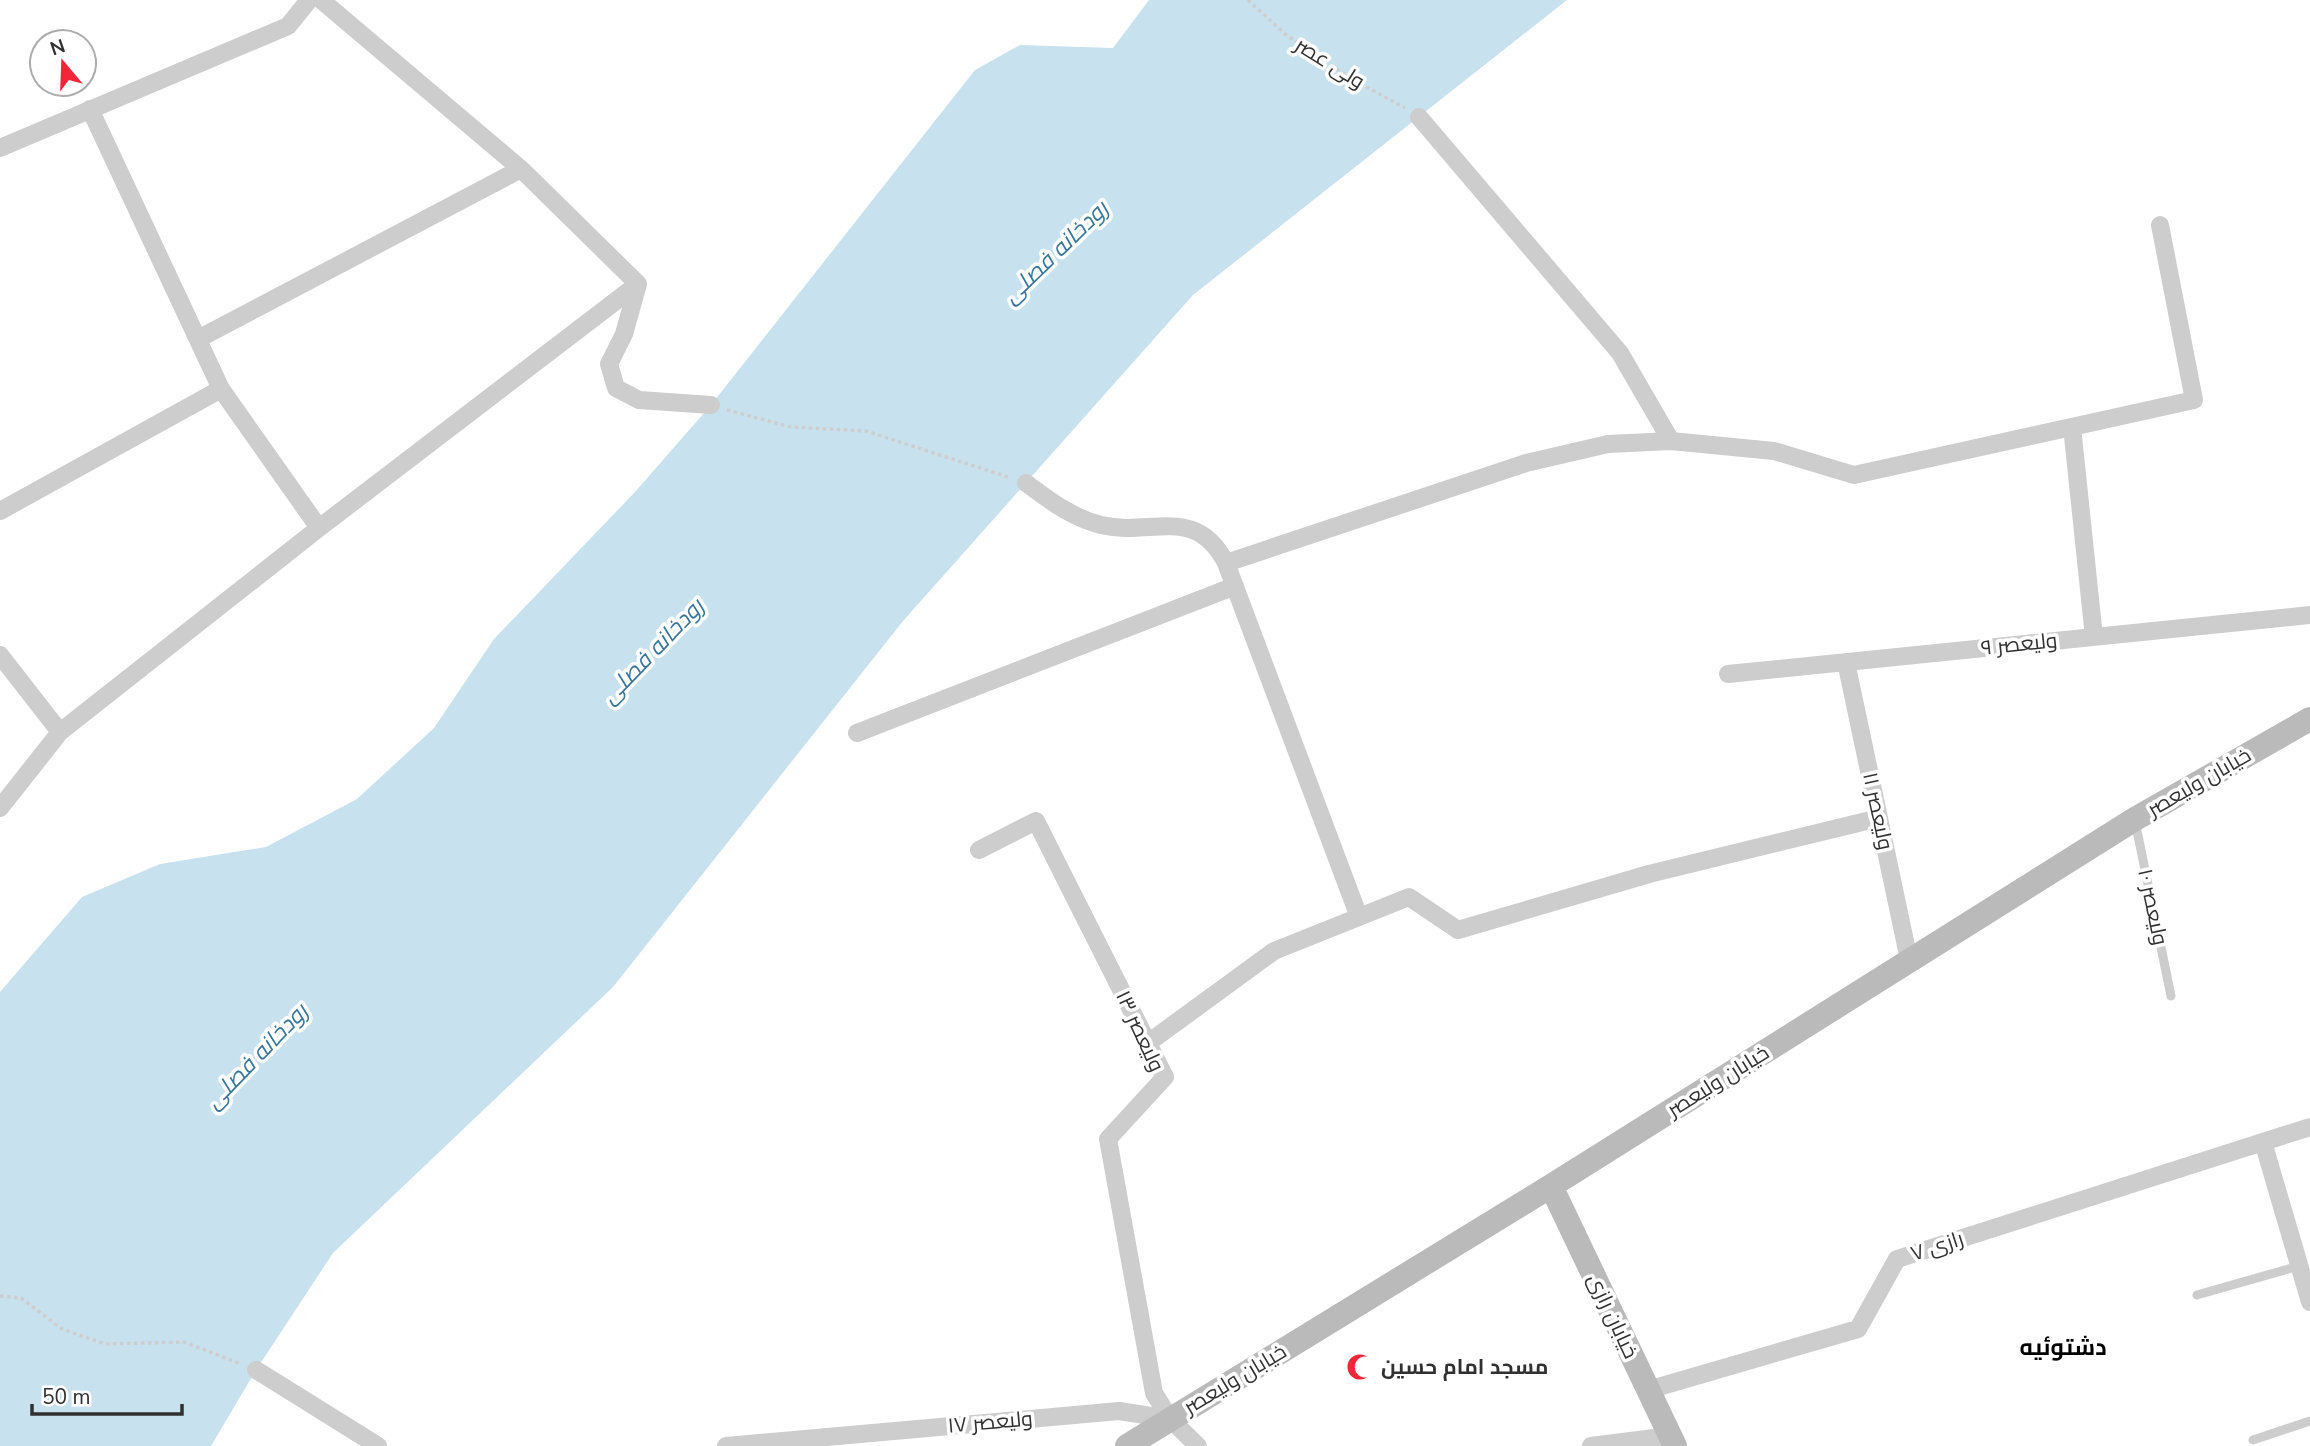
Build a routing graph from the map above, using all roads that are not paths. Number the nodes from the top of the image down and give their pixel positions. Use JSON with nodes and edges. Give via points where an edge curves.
{"nodes":[{"id":1,"x":309,"y":0,"type":"edge"},
{"id":2,"x":321,"y":0,"type":"edge"},
{"id":3,"x":90,"y":109,"type":"junction"},
{"id":4,"x":1419,"y":117,"type":"road end"},
{"id":5,"x":0,"y":126,"type":"edge"},
{"id":6,"x":4,"y":145,"type":"edge"},
{"id":7,"x":522,"y":169,"type":"junction"},
{"id":8,"x":2160,"y":225,"type":"dead end"},
{"id":9,"x":638,"y":284,"type":"junction"},
{"id":10,"x":198,"y":339,"type":"junction"},
{"id":11,"x":221,"y":389,"type":"junction"},
{"id":12,"x":711,"y":405,"type":"road end"},
{"id":13,"x":2072,"y":427,"type":"junction"},
{"id":14,"x":1671,"y":441,"type":"junction"},
{"id":15,"x":1026,"y":483,"type":"road end"},
{"id":16,"x":0,"y":511,"type":"edge"},
{"id":17,"x":319,"y":528,"type":"junction"},
{"id":18,"x":1226,"y":563,"type":"junction"},
{"id":19,"x":1234,"y":586,"type":"junction"},
{"id":20,"x":2310,"y":615,"type":"edge"},
{"id":21,"x":2094,"y":637,"type":"junction"},
{"id":22,"x":0,"y":655,"type":"edge"},
{"id":23,"x":1846,"y":662,"type":"junction"},
{"id":24,"x":1728,"y":674,"type":"dead end"},
{"id":25,"x":2310,"y":719,"type":"edge"},
{"id":26,"x":60,"y":732,"type":"junction"},
{"id":27,"x":857,"y":733,"type":"dead end"},
{"id":28,"x":0,"y":808,"type":"edge"},
{"id":29,"x":1879,"y":818,"type":"junction"},
{"id":30,"x":2135,"y":819,"type":"junction"},
{"id":31,"x":979,"y":850,"type":"dead end"},
{"id":32,"x":1359,"y":917,"type":"junction"},
{"id":33,"x":1909,"y":960,"type":"junction"},
{"id":34,"x":2171,"y":996,"type":"dead end"},
{"id":35,"x":1148,"y":1043,"type":"junction"},
{"id":36,"x":2310,"y":1127,"type":"edge"},
{"id":37,"x":2263,"y":1142,"type":"junction"},
{"id":38,"x":1551,"y":1186,"type":"junction"},
{"id":39,"x":2299,"y":1266,"type":"junction"},
{"id":40,"x":2197,"y":1295,"type":"dead end"},
{"id":41,"x":2310,"y":1302,"type":"edge"},
{"id":42,"x":256,"y":1370,"type":"road end"},
{"id":43,"x":1648,"y":1391,"type":"junction"},
{"id":44,"x":1170,"y":1419,"type":"junction"},
{"id":45,"x":2310,"y":1421,"type":"edge"},
{"id":46,"x":2253,"y":1440,"type":"dead end"},
{"id":47,"x":1673,"y":1441,"type":"edge"},
{"id":48,"x":378,"y":1446,"type":"edge"},
{"id":49,"x":726,"y":1446,"type":"edge"},
{"id":50,"x":1127,"y":1446,"type":"edge"},
{"id":51,"x":1198,"y":1446,"type":"edge"},
{"id":52,"x":1591,"y":1446,"type":"edge"}],
"edges":[{"from":1,"to":3,"type":"street","via":[[288,26]]},
{"from":2,"to":7,"type":"street"},
{"from":3,"to":6,"type":"street"},
{"from":3,"to":10,"type":"street"},
{"from":4,"to":14,"type":"street","via":[[1620,353]]},
{"from":5,"to":6,"type":"street"},
{"from":7,"to":9,"type":"street"},
{"from":7,"to":10,"type":"street"},
{"from":8,"to":13,"type":"street","via":[[2194,400]]},
{"from":9,"to":12,"type":"street","via":[[624,334],[609,364],[616,388],[639,400]]},
{"from":9,"to":17,"type":"street"},
{"from":10,"to":11,"type":"street"},
{"from":11,"to":16,"type":"street"},
{"from":11,"to":17,"type":"street"},
{"from":13,"to":14,"type":"street","via":[[1854,475],[1774,451]]},
{"from":13,"to":21,"type":"street"},
{"from":14,"to":18,"type":"street","via":[[1608,444],[1526,463]]},
{"from":15,"to":18,"type":"street","via":[[1065,511],[1102,525],[1193,528],[1216,544]]},
{"from":17,"to":26,"type":"street"},
{"from":18,"to":19,"type":"street"},
{"from":19,"to":27,"type":"street"},
{"from":19,"to":32,"type":"street"},
{"from":20,"to":21,"type":"street","name":"ولیعصر ۹"},
{"from":21,"to":23,"type":"street","name":"ولیعصر ۹"},
{"from":22,"to":26,"type":"street"},
{"from":23,"to":24,"type":"street","name":"ولیعصر ۹"},
{"from":23,"to":29,"type":"street","name":"ولیعصر ۱۱"},
{"from":25,"to":30,"type":"main road","name":"خیابان ولیعصر"},
{"from":26,"to":28,"type":"street"},
{"from":29,"to":32,"type":"street","via":[[1648,874],[1458,930],[1409,897]]},
{"from":29,"to":33,"type":"street","name":"ولیعصر ۱۱"},
{"from":30,"to":33,"type":"main road","name":"خیابان ولیعصر"},
{"from":30,"to":34,"type":"lane","name":"ولیعصر ۱۰"},
{"from":31,"to":35,"type":"street","name":"ولیعصر ۱۳","via":[[1036,821]]},
{"from":32,"to":35,"type":"street","via":[[1274,951]]},
{"from":33,"to":38,"type":"main road","name":"خیابان ولیعصر"},
{"from":35,"to":44,"type":"street","name":"ولیعصر ۱۳","via":[[1165,1077],[1108,1139],[1154,1392]]},
{"from":36,"to":37,"type":"street","name":"رازی ۷"},
{"from":37,"to":39,"type":"street"},
{"from":37,"to":43,"type":"street","name":"رازی ۷","via":[[1897,1259],[1857,1329]]},
{"from":38,"to":43,"type":"main road","name":"خیابان رازی"},
{"from":38,"to":44,"type":"main road","name":"خیابان ولیعصر"},
{"from":39,"to":40,"type":"lane"},
{"from":39,"to":41,"type":"street"},
{"from":42,"to":48,"type":"street"},
{"from":43,"to":47,"type":"main road","name":"خیابان رازی"},
{"from":44,"to":49,"type":"street","name":"ولیعصر ۱۷","via":[[1119,1411]]},
{"from":44,"to":50,"type":"main road","name":"خیابان ولیعصر"},
{"from":44,"to":51,"type":"street"},
{"from":45,"to":46,"type":"lane"},
{"from":47,"to":52,"type":"street"}]}
